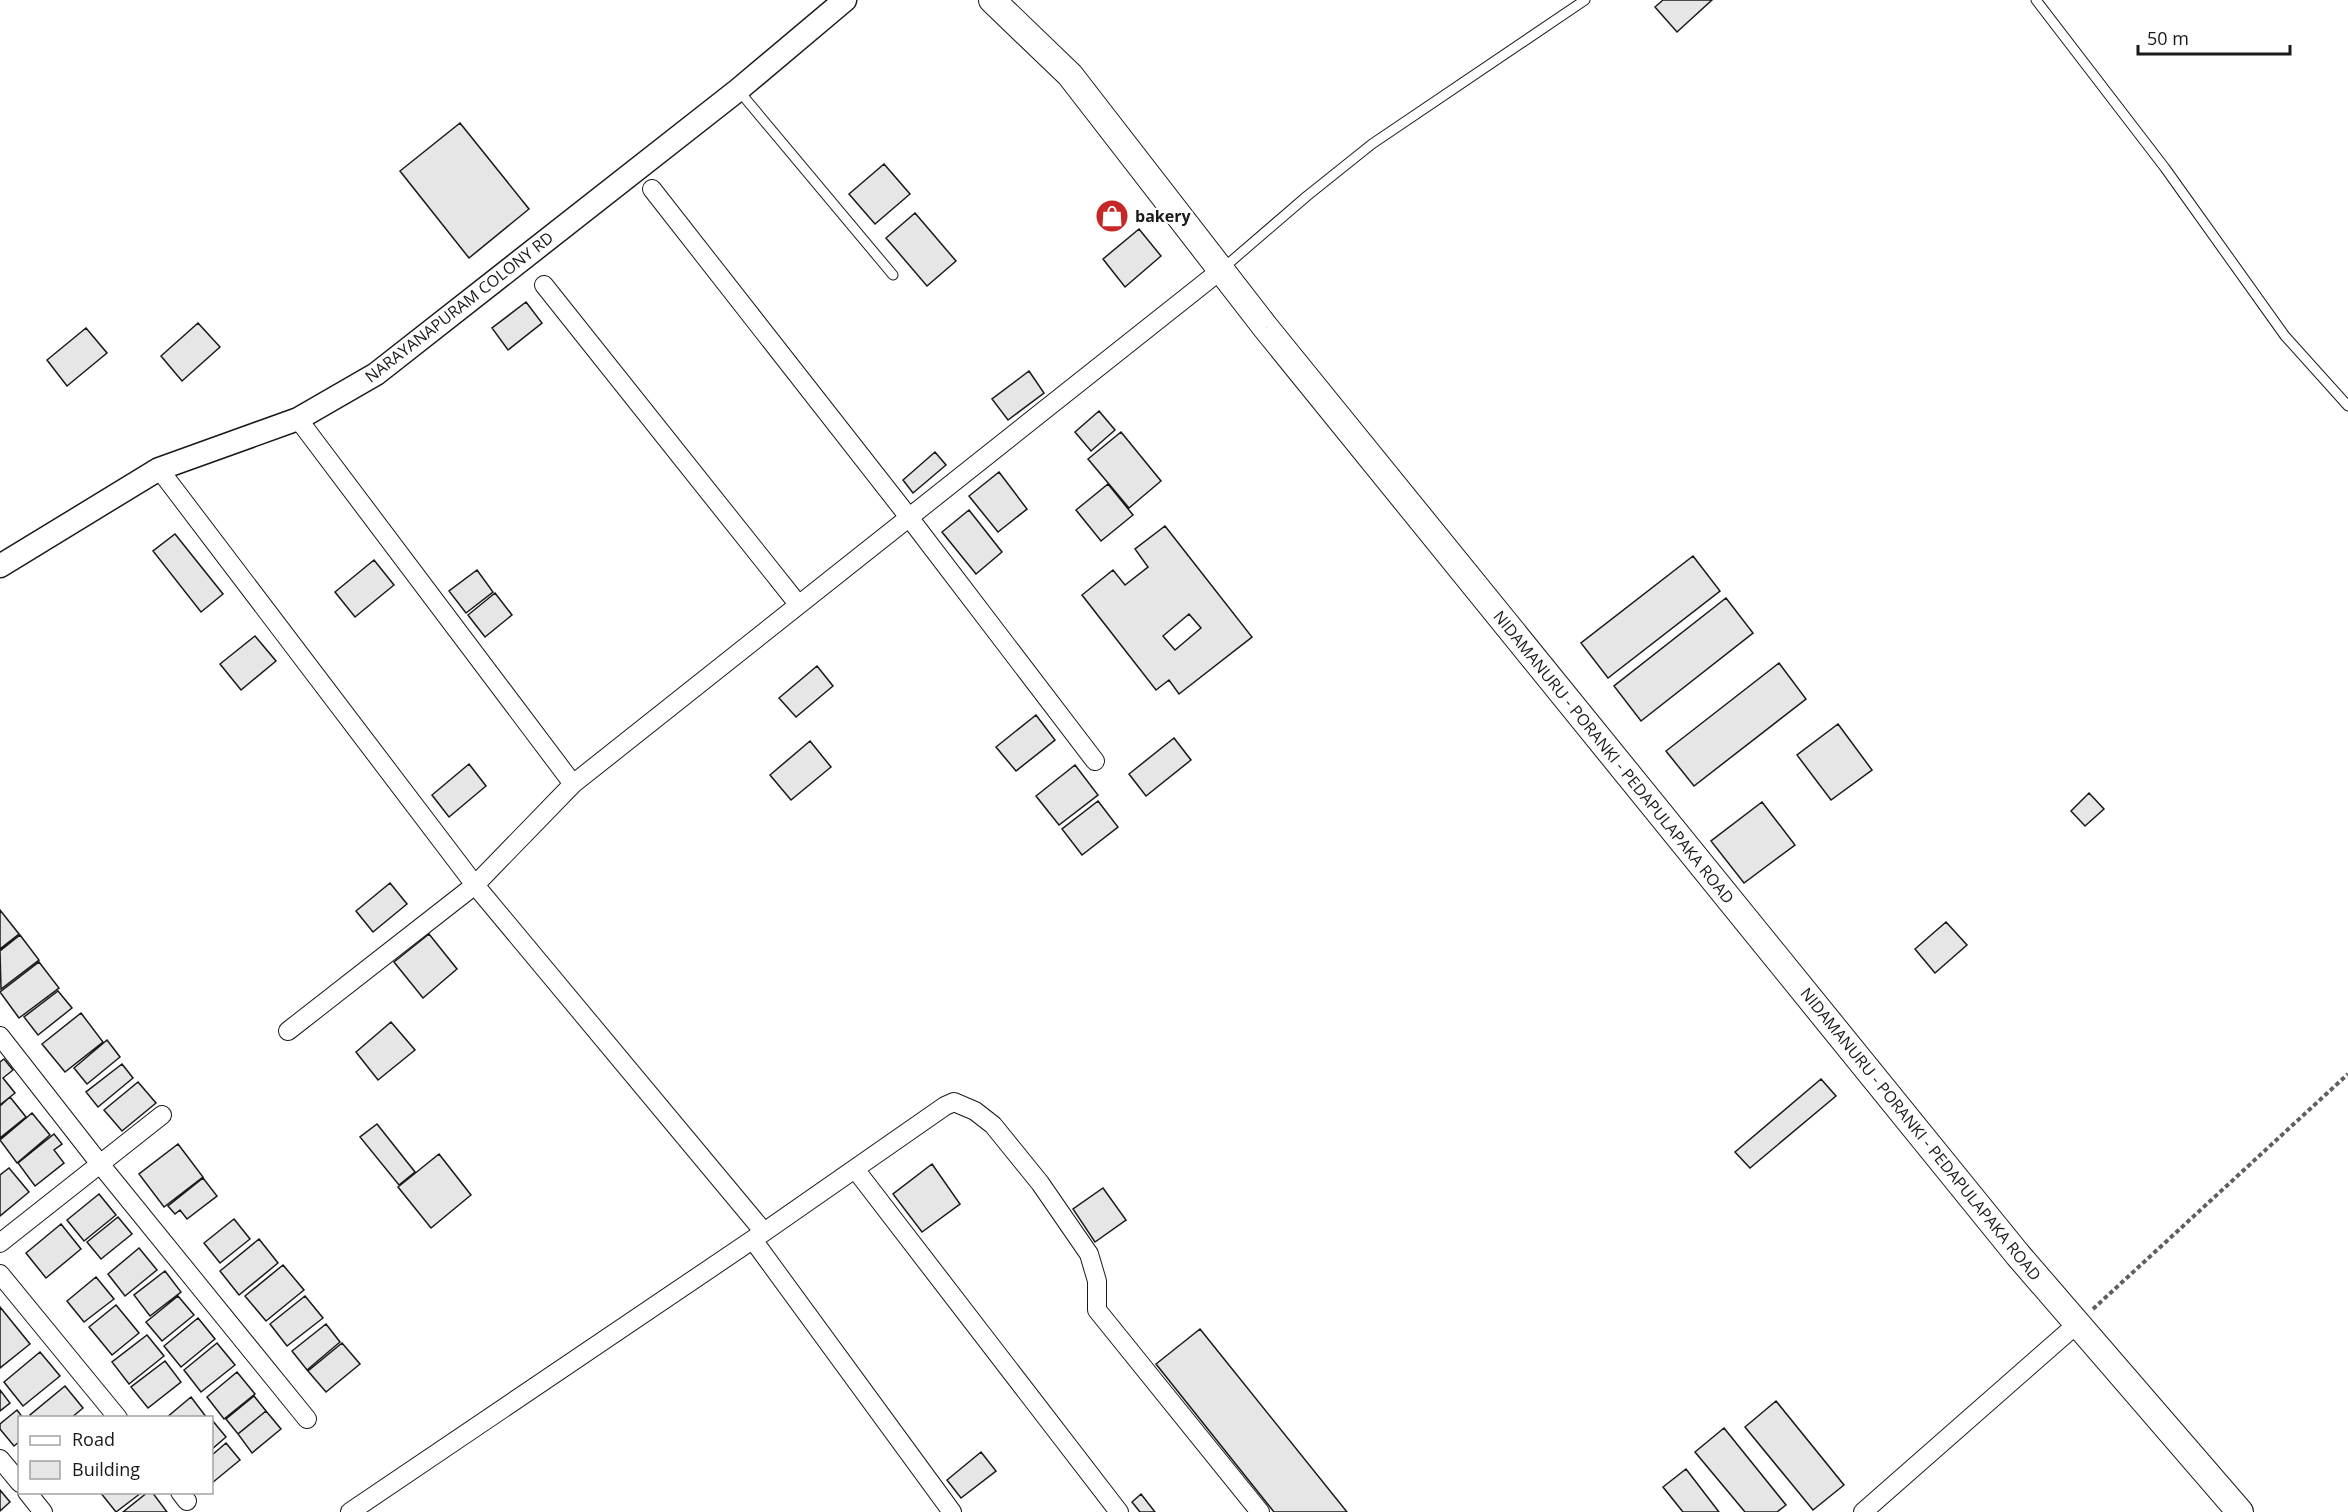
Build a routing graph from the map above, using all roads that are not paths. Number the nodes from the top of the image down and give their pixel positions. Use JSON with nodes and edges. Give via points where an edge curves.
{"nodes":[{"id":1,"x":845,"y":0,"type":"edge"},
{"id":2,"x":992,"y":0,"type":"edge"},
{"id":3,"x":1585,"y":0,"type":"edge"},
{"id":4,"x":2036,"y":0,"type":"edge"},
{"id":5,"x":738,"y":90,"type":"junction"},
{"id":6,"x":652,"y":189,"type":"dead end"},
{"id":7,"x":1221,"y":270,"type":"junction"},
{"id":8,"x":894,"y":275,"type":"dead end"},
{"id":9,"x":544,"y":285,"type":"dead end"},
{"id":10,"x":2348,"y":406,"type":"edge"},
{"id":11,"x":298,"y":419,"type":"junction"},
{"id":12,"x":159,"y":470,"type":"junction"},
{"id":13,"x":908,"y":516,"type":"junction"},
{"id":14,"x":0,"y":566,"type":"edge"},
{"id":15,"x":798,"y":604,"type":"junction"},
{"id":16,"x":1095,"y":761,"type":"dead end"},
{"id":17,"x":573,"y":784,"type":"junction"},
{"id":18,"x":475,"y":885,"type":"junction"},
{"id":19,"x":288,"y":1031,"type":"dead end"},
{"id":20,"x":0,"y":1036,"type":"edge"},
{"id":21,"x":162,"y":1115,"type":"dead end"},
{"id":22,"x":100,"y":1164,"type":"junction"},
{"id":23,"x":855,"y":1169,"type":"junction"},
{"id":24,"x":759,"y":1236,"type":"junction"},
{"id":25,"x":0,"y":1243,"type":"edge"},
{"id":26,"x":0,"y":1274,"type":"edge"},
{"id":27,"x":2077,"y":1324,"type":"junction"},
{"id":28,"x":116,"y":1416,"type":"edge"},
{"id":29,"x":307,"y":1419,"type":"dead end"},
{"id":30,"x":0,"y":1459,"type":"edge"},
{"id":31,"x":18,"y":1481,"type":"edge"},
{"id":32,"x":29,"y":1494,"type":"edge"},
{"id":33,"x":43,"y":1512,"type":"edge"},
{"id":34,"x":350,"y":1512,"type":"edge"},
{"id":35,"x":952,"y":1512,"type":"edge"},
{"id":36,"x":1119,"y":1512,"type":"edge"},
{"id":37,"x":1260,"y":1512,"type":"edge"},
{"id":38,"x":1863,"y":1512,"type":"edge"},
{"id":39,"x":2240,"y":1512,"type":"edge"}],
"edges":[{"from":1,"to":5,"type":"street","name":"NARAYANAPURAM COLONY RD"},
{"from":2,"to":7,"type":"main road","name":"NIDAMANURU - PORANKI - PEDAPULAPAKA ROAD","via":[[1070,75]]},
{"from":3,"to":7,"type":"lane","via":[[1372,144]]},
{"from":4,"to":10,"type":"lane","via":[[2165,168],[2285,336]]},
{"from":5,"to":8,"type":"lane"},
{"from":5,"to":11,"type":"street","name":"NARAYANAPURAM COLONY RD","via":[[376,374]]},
{"from":6,"to":13,"type":"street"},
{"from":7,"to":13,"type":"street"},
{"from":7,"to":27,"type":"main road","name":"NIDAMANURU - PORANKI - PEDAPULAPAKA ROAD"},
{"from":9,"to":15,"type":"street"},
{"from":11,"to":12,"type":"street","name":"NARAYANAPURAM COLONY RD"},
{"from":11,"to":17,"type":"street"},
{"from":12,"to":14,"type":"street","name":"NARAYANAPURAM COLONY RD"},
{"from":12,"to":18,"type":"street"},
{"from":13,"to":15,"type":"street"},
{"from":13,"to":16,"type":"street"},
{"from":15,"to":17,"type":"street"},
{"from":17,"to":18,"type":"street"},
{"from":18,"to":19,"type":"street"},
{"from":18,"to":24,"type":"street"},
{"from":20,"to":22,"type":"street"},
{"from":21,"to":22,"type":"street"},
{"from":22,"to":25,"type":"street"},
{"from":22,"to":29,"type":"street"},
{"from":23,"to":24,"type":"street"},
{"from":23,"to":36,"type":"street"},
{"from":23,"to":37,"type":"street","via":[[954,1102],[993,1125],[1040,1183],[1089,1254],[1097,1281],[1097,1310]]},
{"from":24,"to":34,"type":"street"},
{"from":24,"to":35,"type":"street"},
{"from":26,"to":28,"type":"street"},
{"from":27,"to":38,"type":"street"},
{"from":27,"to":39,"type":"main road","name":"NIDAMANURU - PORANKI - PEDAPULAPAKA ROAD"},
{"from":30,"to":31,"type":"street"},
{"from":32,"to":33,"type":"street"}]}
